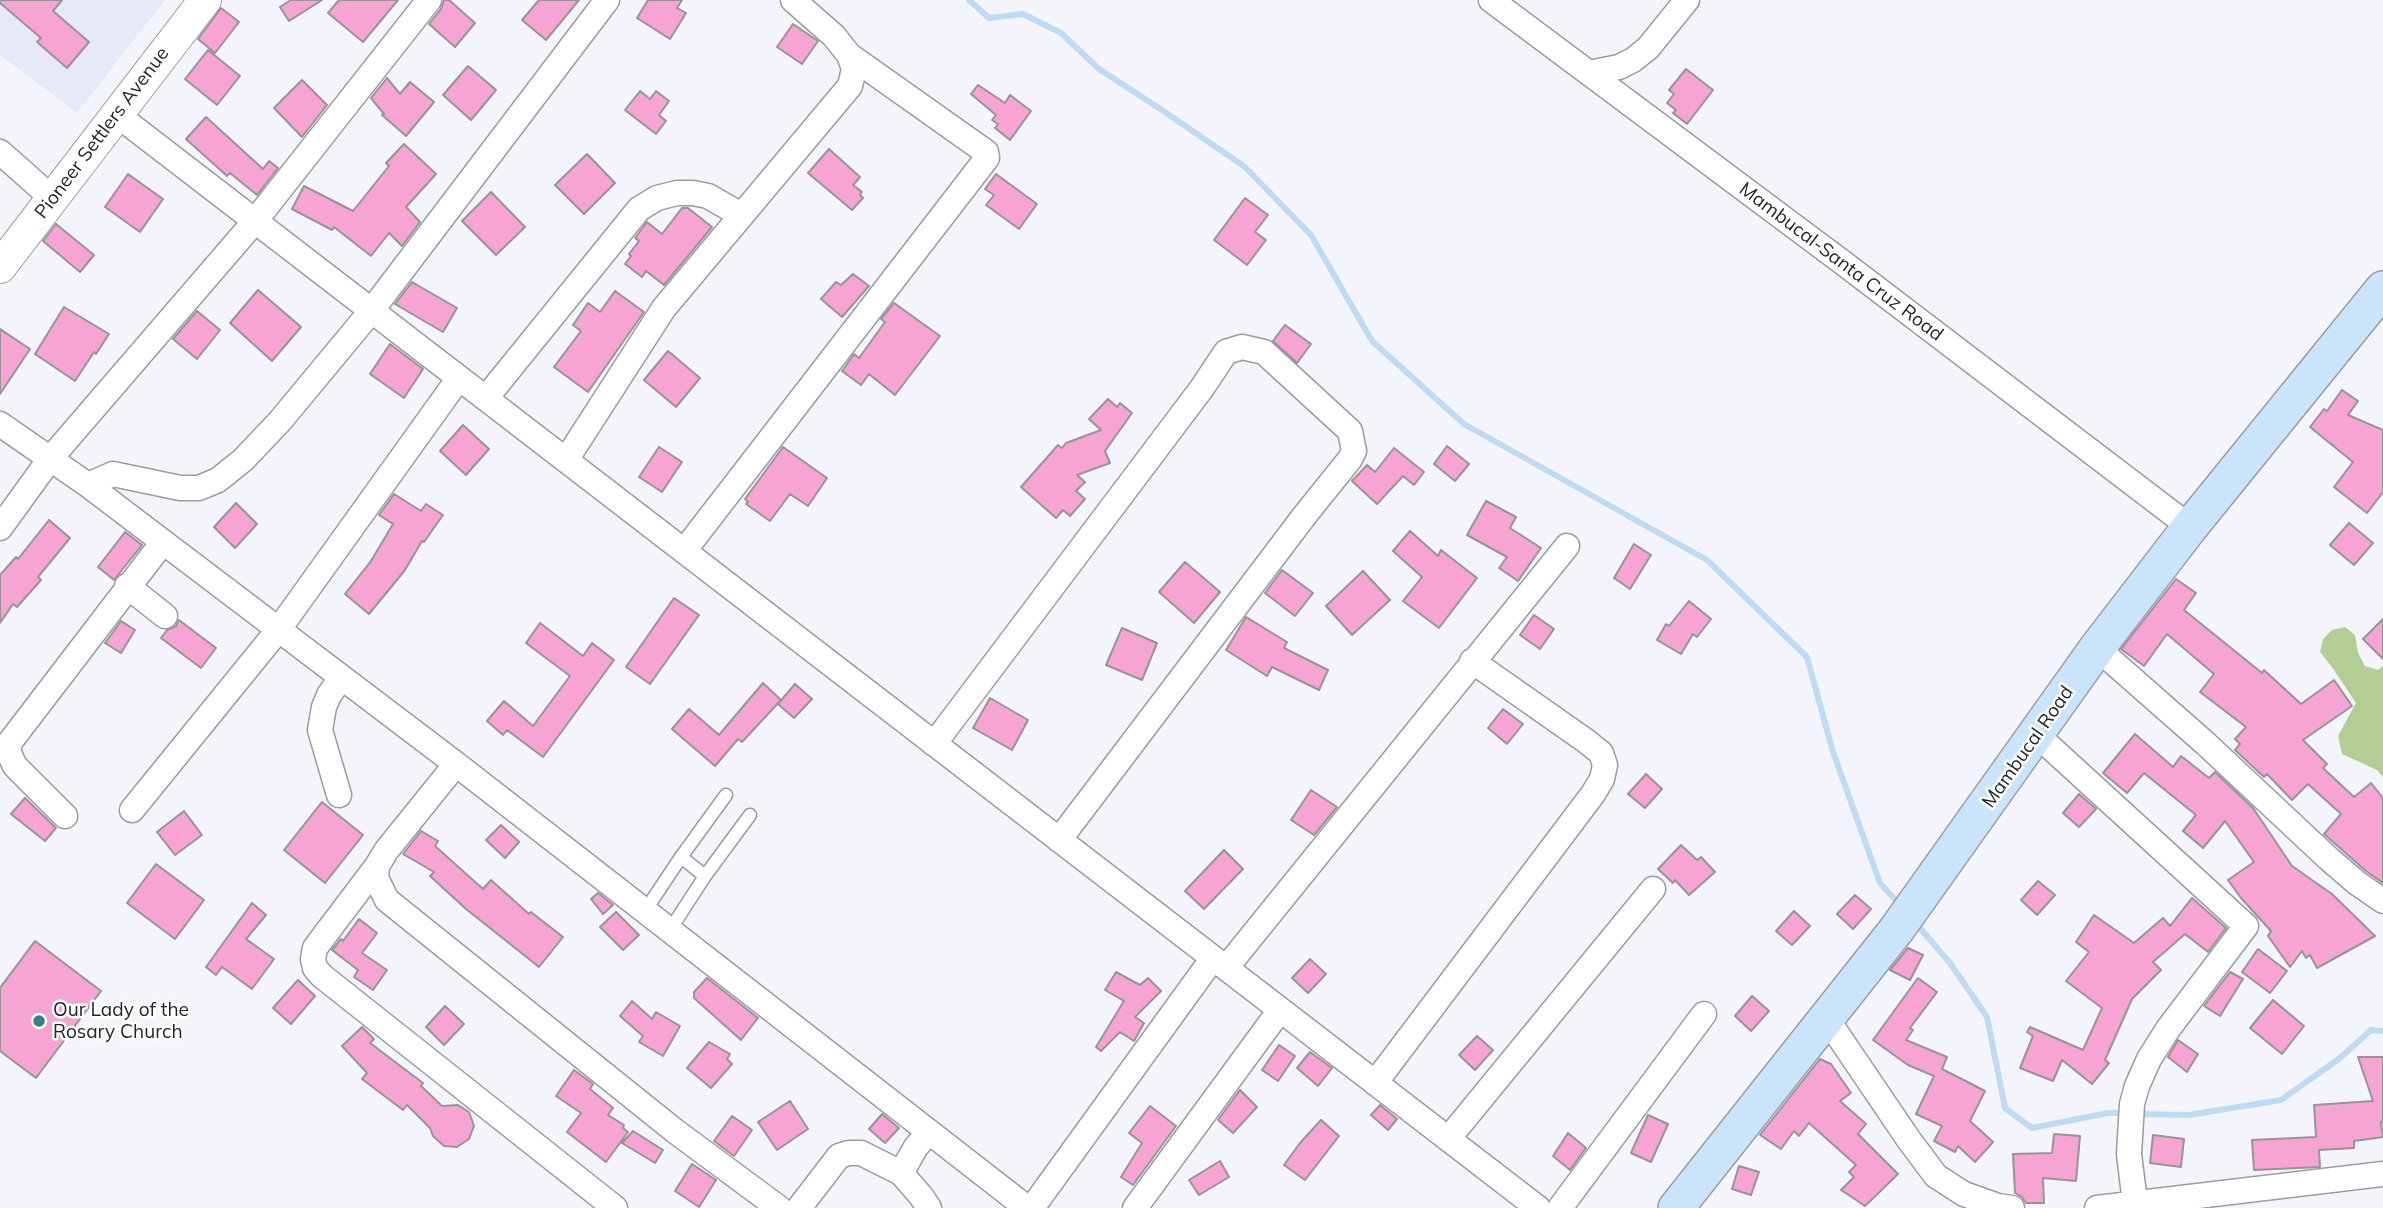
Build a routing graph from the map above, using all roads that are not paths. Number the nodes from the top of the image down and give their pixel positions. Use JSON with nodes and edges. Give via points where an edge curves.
{"nodes":[{"id":1,"x":205,"y":0,"type":"edge"},
{"id":2,"x":429,"y":0,"type":"edge"},
{"id":3,"x":607,"y":0,"type":"edge"},
{"id":4,"x":793,"y":0,"type":"edge"},
{"id":5,"x":1687,"y":0,"type":"edge"},
{"id":6,"x":1494,"y":1,"type":"edge"},
{"id":7,"x":849,"y":55,"type":"junction"},
{"id":8,"x":1589,"y":73,"type":"junction"},
{"id":9,"x":116,"y":114,"type":"junction"},
{"id":10,"x":0,"y":152,"type":"edge"},
{"id":11,"x":52,"y":198,"type":"junction"},
{"id":12,"x":741,"y":215,"type":"junction"},
{"id":13,"x":255,"y":221,"type":"junction"},
{"id":14,"x":0,"y":267,"type":"edge"},
{"id":15,"x":2383,"y":289,"type":"edge"},
{"id":16,"x":372,"y":310,"type":"junction"},
{"id":17,"x":459,"y":377,"type":"junction"},
{"id":18,"x":486,"y":398,"type":"junction"},
{"id":19,"x":0,"y":424,"type":"edge"},
{"id":20,"x":50,"y":458,"type":"junction"},
{"id":21,"x":566,"y":460,"type":"junction"},
{"id":22,"x":88,"y":485,"type":"junction"},
{"id":23,"x":2190,"y":527,"type":"junction"},
{"id":24,"x":0,"y":528,"type":"edge"},
{"id":25,"x":163,"y":542,"type":"junction"},
{"id":26,"x":1567,"y":546,"type":"dead end"},
{"id":27,"x":684,"y":551,"type":"junction"},
{"id":28,"x":127,"y":586,"type":"junction"},
{"id":29,"x":165,"y":616,"type":"dead end"},
{"id":30,"x":279,"y":629,"type":"junction"},
{"id":31,"x":2097,"y":648,"type":"junction"},
{"id":32,"x":1472,"y":661,"type":"junction"},
{"id":33,"x":341,"y":678,"type":"junction"},
{"id":34,"x":2037,"y":735,"type":"junction"},
{"id":35,"x":934,"y":744,"type":"junction"},
{"id":36,"x":456,"y":764,"type":"junction"},
{"id":37,"x":340,"y":795,"type":"dead end"},
{"id":38,"x":726,"y":795,"type":"dead end"},
{"id":39,"x":132,"y":810,"type":"dead end"},
{"id":40,"x":750,"y":815,"type":"dead end"},
{"id":41,"x":65,"y":816,"type":"dead end"},
{"id":42,"x":1059,"y":840,"type":"junction"},
{"id":43,"x":681,"y":857,"type":"junction"},
{"id":44,"x":377,"y":866,"type":"junction"},
{"id":45,"x":705,"y":876,"type":"junction"},
{"id":46,"x":1653,"y":889,"type":"dead end"},
{"id":47,"x":2383,"y":901,"type":"edge"},
{"id":48,"x":645,"y":911,"type":"junction"},
{"id":49,"x":670,"y":930,"type":"junction"},
{"id":50,"x":1220,"y":963,"type":"junction"},
{"id":51,"x":1280,"y":1010,"type":"junction"},
{"id":52,"x":1704,"y":1014,"type":"dead end"},
{"id":53,"x":1827,"y":1019,"type":"junction"},
{"id":54,"x":1375,"y":1083,"type":"junction"},
{"id":55,"x":929,"y":1132,"type":"junction"},
{"id":56,"x":1448,"y":1139,"type":"junction"},
{"id":57,"x":901,"y":1173,"type":"junction"},
{"id":58,"x":2383,"y":1174,"type":"edge"},
{"id":59,"x":2135,"y":1203,"type":"junction"},
{"id":60,"x":615,"y":1208,"type":"edge"},
{"id":61,"x":779,"y":1208,"type":"edge"},
{"id":62,"x":799,"y":1208,"type":"edge"},
{"id":63,"x":929,"y":1208,"type":"edge"},
{"id":64,"x":1027,"y":1208,"type":"edge"},
{"id":65,"x":1032,"y":1208,"type":"edge"},
{"id":66,"x":1135,"y":1208,"type":"edge"},
{"id":67,"x":1538,"y":1208,"type":"edge"},
{"id":68,"x":1560,"y":1208,"type":"edge"},
{"id":69,"x":1676,"y":1208,"type":"edge"},
{"id":70,"x":2012,"y":1208,"type":"edge"},
{"id":71,"x":2097,"y":1208,"type":"edge"}],
"edges":[{"from":1,"to":9,"type":"street","name":"Pioneer Settlers Avenue"},
{"from":2,"to":13,"type":"street"},
{"from":3,"to":16,"type":"street"},
{"from":4,"to":7,"type":"street"},
{"from":5,"to":8,"type":"street","via":[[1633,60]]},
{"from":6,"to":8,"type":"street","name":"Mambucal-Santa Cruz Road"},
{"from":7,"to":12,"type":"street","via":[[854,69],[849,86]]},
{"from":7,"to":27,"type":"street","via":[[986,152],[987,158]]},
{"from":8,"to":23,"type":"street","name":"Mambucal-Santa Cruz Road"},
{"from":9,"to":11,"type":"street","name":"Pioneer Settlers Avenue"},
{"from":9,"to":13,"type":"street"},
{"from":10,"to":11,"type":"street"},
{"from":11,"to":14,"type":"street","name":"Pioneer Settlers Avenue"},
{"from":12,"to":18,"type":"street","via":[[708,196],[693,193],[657,198],[639,209]]},
{"from":12,"to":21,"type":"street","via":[[664,307]]},
{"from":13,"to":16,"type":"street"},
{"from":13,"to":20,"type":"street"},
{"from":15,"to":23,"type":"main road","name":"Mambucal Road"},
{"from":16,"to":17,"type":"street"},
{"from":16,"to":22,"type":"street","via":[[280,421],[218,480],[198,488],[180,488],[113,474]]},
{"from":17,"to":18,"type":"street"},
{"from":17,"to":30,"type":"street"},
{"from":18,"to":21,"type":"street"},
{"from":19,"to":20,"type":"street"},
{"from":20,"to":22,"type":"street"},
{"from":20,"to":24,"type":"street"},
{"from":21,"to":27,"type":"street"},
{"from":22,"to":25,"type":"street"},
{"from":23,"to":31,"type":"main road","name":"Mambucal Road"},
{"from":25,"to":28,"type":"street"},
{"from":25,"to":30,"type":"street"},
{"from":26,"to":32,"type":"street"},
{"from":27,"to":35,"type":"street"},
{"from":28,"to":29,"type":"street"},
{"from":28,"to":41,"type":"street","via":[[10,742],[8,751],[15,766]]},
{"from":30,"to":33,"type":"street"},
{"from":30,"to":39,"type":"street"},
{"from":31,"to":34,"type":"main road","name":"Mambucal Road"},
{"from":31,"to":47,"type":"street","via":[[2329,859]]},
{"from":32,"to":50,"type":"street"},
{"from":32,"to":54,"type":"street","via":[[1601,753],[1605,765],[1602,779]]},
{"from":33,"to":36,"type":"street"},
{"from":33,"to":37,"type":"street","via":[[320,719]]},
{"from":34,"to":53,"type":"main road","name":"Mambucal Road"},
{"from":34,"to":59,"type":"street","via":[[2246,926],[2168,1029],[2137,1086],[2129,1154]]},
{"from":35,"to":42,"type":"street"},
{"from":35,"to":42,"type":"street","via":[[1226,352],[1242,347],[1264,352],[1350,431],[1354,451]]},
{"from":36,"to":44,"type":"street"},
{"from":36,"to":48,"type":"street"},
{"from":38,"to":43,"type":"lane"},
{"from":40,"to":45,"type":"lane"},
{"from":42,"to":50,"type":"street"},
{"from":43,"to":45,"type":"lane"},
{"from":43,"to":48,"type":"lane"},
{"from":44,"to":60,"type":"street","via":[[315,948],[316,968]]},
{"from":44,"to":61,"type":"street","via":[[376,878],[387,900],[675,1131]]},
{"from":45,"to":49,"type":"lane"},
{"from":46,"to":56,"type":"street"},
{"from":48,"to":49,"type":"street"},
{"from":49,"to":55,"type":"street"},
{"from":50,"to":51,"type":"street"},
{"from":50,"to":65,"type":"street"},
{"from":51,"to":54,"type":"street"},
{"from":51,"to":66,"type":"street"},
{"from":52,"to":68,"type":"street"},
{"from":53,"to":69,"type":"main road","name":"Mambucal Road"},
{"from":53,"to":70,"type":"street","via":[[1936,1176],[1964,1194]]},
{"from":54,"to":56,"type":"street"},
{"from":55,"to":57,"type":"street"},
{"from":55,"to":64,"type":"street"},
{"from":56,"to":67,"type":"street"},
{"from":57,"to":62,"type":"street","via":[[861,1153],[839,1156]]},
{"from":57,"to":63,"type":"street"},
{"from":58,"to":59,"type":"street"},
{"from":59,"to":71,"type":"street"}]}
